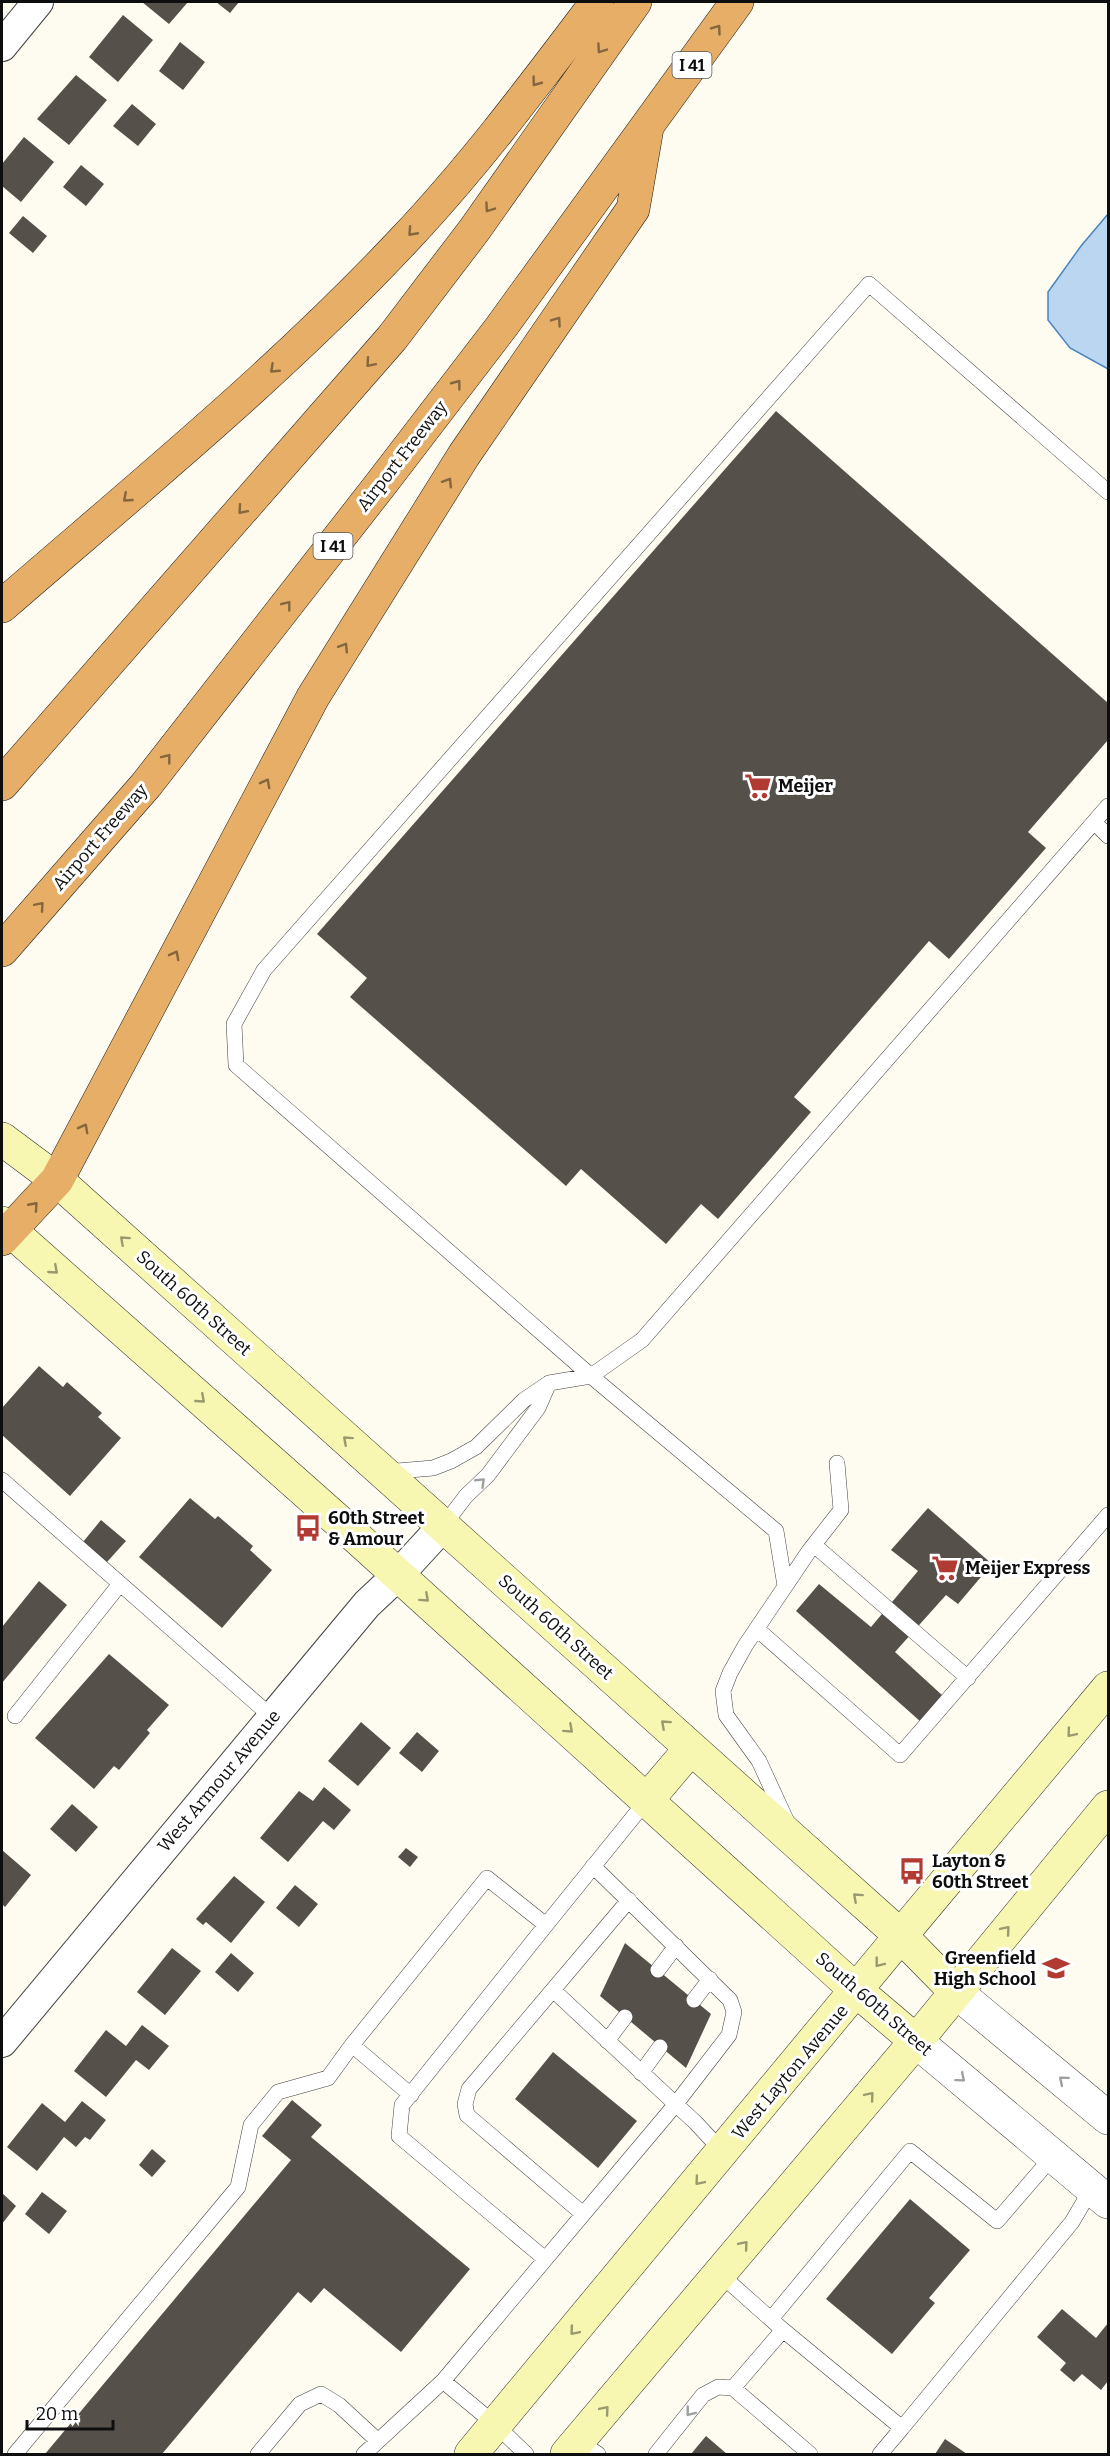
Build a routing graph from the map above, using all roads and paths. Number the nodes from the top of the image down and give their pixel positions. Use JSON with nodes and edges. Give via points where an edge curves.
{"nodes":[{"id":1,"x":38,"y":2,"type":"edge"},
{"id":2,"x":597,"y":2,"type":"edge"},
{"id":3,"x":635,"y":2,"type":"edge"},
{"id":4,"x":737,"y":2,"type":"edge"},
{"id":5,"x":2,"y":46,"type":"edge"},
{"id":6,"x":647,"y":128,"type":"junction"},
{"id":7,"x":1108,"y":492,"type":"edge"},
{"id":8,"x":2,"y":606,"type":"edge"},
{"id":9,"x":2,"y":784,"type":"edge"},
{"id":10,"x":1108,"y":806,"type":"edge"},
{"id":11,"x":1094,"y":822,"type":"junction"},
{"id":12,"x":1108,"y":836,"type":"edge"},
{"id":13,"x":2,"y":950,"type":"edge"},
{"id":14,"x":2,"y":1139,"type":"edge"},
{"id":15,"x":57,"y":1180,"type":"junction"},
{"id":16,"x":4,"y":1231,"type":"edge"},
{"id":17,"x":591,"y":1376,"type":"junction"},
{"id":18,"x":549,"y":1383,"type":"junction"},
{"id":19,"x":837,"y":1463,"type":"dead end"},
{"id":20,"x":383,"y":1472,"type":"junction"},
{"id":21,"x":2,"y":1480,"type":"edge"},
{"id":22,"x":1108,"y":1515,"type":"edge"},
{"id":23,"x":443,"y":1526,"type":"junction"},
{"id":24,"x":814,"y":1545,"type":"junction"},
{"id":25,"x":398,"y":1575,"type":"junction"},
{"id":26,"x":120,"y":1584,"type":"junction"},
{"id":27,"x":785,"y":1586,"type":"junction"},
{"id":28,"x":758,"y":1630,"type":"junction"},
{"id":29,"x":968,"y":1678,"type":"junction"},
{"id":30,"x":1108,"y":1688,"type":"edge"},
{"id":31,"x":15,"y":1716,"type":"dead end"},
{"id":32,"x":272,"y":1717,"type":"junction"},
{"id":33,"x":691,"y":1748,"type":"junction"},
{"id":34,"x":647,"y":1800,"type":"junction"},
{"id":35,"x":1108,"y":1807,"type":"edge"},
{"id":36,"x":797,"y":1843,"type":"junction"},
{"id":37,"x":593,"y":1866,"type":"junction"},
{"id":38,"x":629,"y":1900,"type":"junction"},
{"id":39,"x":546,"y":1925,"type":"junction"},
{"id":40,"x":901,"y":1936,"type":"junction"},
{"id":41,"x":676,"y":1946,"type":"junction"},
{"id":42,"x":658,"y":1970,"type":"dead end"},
{"id":43,"x":710,"y":1979,"type":"junction"},
{"id":44,"x":553,"y":1990,"type":"junction"},
{"id":45,"x":857,"y":1991,"type":"junction"},
{"id":46,"x":955,"y":1991,"type":"junction"},
{"id":47,"x":694,"y":2000,"type":"dead end"},
{"id":48,"x":11,"y":2010,"type":"edge"},
{"id":49,"x":625,"y":2017,"type":"dead end"},
{"id":50,"x":607,"y":2041,"type":"junction"},
{"id":51,"x":916,"y":2041,"type":"junction"},
{"id":52,"x":2,"y":2042,"type":"edge"},
{"id":53,"x":352,"y":2045,"type":"junction"},
{"id":54,"x":660,"y":2047,"type":"dead end"},
{"id":55,"x":641,"y":2073,"type":"junction"},
{"id":56,"x":411,"y":2095,"type":"junction"},
{"id":57,"x":675,"y":2105,"type":"junction"},
{"id":58,"x":1108,"y":2118,"type":"edge"},
{"id":59,"x":723,"y":2152,"type":"junction"},
{"id":60,"x":1053,"y":2155,"type":"junction"},
{"id":61,"x":1103,"y":2186,"type":"edge"},
{"id":62,"x":583,"y":2214,"type":"junction"},
{"id":63,"x":544,"y":2258,"type":"junction"},
{"id":64,"x":720,"y":2274,"type":"junction"},
{"id":65,"x":771,"y":2319,"type":"junction"},
{"id":66,"x":783,"y":2330,"type":"junction"},
{"id":67,"x":443,"y":2380,"type":"junction"},
{"id":68,"x":733,"y":2388,"type":"junction"},
{"id":69,"x":496,"y":2425,"type":"junction"},
{"id":70,"x":902,"y":2428,"type":"junction"},
{"id":71,"x":378,"y":2441,"type":"junction"},
{"id":72,"x":581,"y":2450,"type":"edge"},
{"id":73,"x":15,"y":2454,"type":"edge"},
{"id":74,"x":258,"y":2454,"type":"edge"},
{"id":75,"x":364,"y":2454,"type":"edge"},
{"id":76,"x":471,"y":2454,"type":"edge"},
{"id":77,"x":526,"y":2454,"type":"edge"},
{"id":78,"x":656,"y":2454,"type":"edge"},
{"id":79,"x":810,"y":2454,"type":"edge"},
{"id":80,"x":880,"y":2454,"type":"edge"}],
"edges":[{"from":1,"to":5,"type":"street"},
{"from":2,"to":8,"type":"highway","one_way":true,"via":[[504,125],[403,242],[272,371]]},
{"from":3,"to":9,"type":"highway","one_way":true,"via":[[475,229],[392,338]]},
{"from":6,"to":4,"type":"highway","name":"Airport Freeway","number":"I 41","one_way":true},
{"from":13,"to":6,"type":"highway","name":"Airport Freeway","number":"I 41","one_way":true,"via":[[153,776],[460,380]]},
{"from":15,"to":6,"type":"highway","one_way":true,"via":[[313,697],[464,455],[633,209]]},
{"from":7,"to":17,"type":"lane","via":[[869,284],[264,970],[234,1024],[236,1065]]},
{"from":10,"to":11,"type":"lane"},
{"from":11,"to":12,"type":"lane"},
{"from":11,"to":17,"type":"lane","via":[[642,1340]]},
{"from":14,"to":15,"type":"main road","name":"South 60th Street"},
{"from":16,"to":15,"type":"highway","one_way":true},
{"from":20,"to":15,"type":"main road","name":"South 60th Street","one_way":true},
{"from":16,"to":25,"type":"main road","name":"South 60th Street","one_way":true},
{"from":17,"to":18,"type":"lane"},
{"from":17,"to":27,"type":"lane","via":[[776,1531]]},
{"from":18,"to":20,"type":"lane","via":[[524,1400],[476,1447],[451,1461],[433,1468]]},
{"from":23,"to":18,"type":"lane","one_way":true,"via":[[488,1475],[538,1408]]},
{"from":19,"to":24,"type":"lane","via":[[841,1510]]},
{"from":20,"to":23,"type":"main road","name":"South 60th Street"},
{"from":21,"to":26,"type":"lane"},
{"from":22,"to":29,"type":"lane"},
{"from":23,"to":25,"type":"street","name":"West Armour Avenue"},
{"from":33,"to":23,"type":"main road","name":"South 60th Street","one_way":true},
{"from":24,"to":27,"type":"lane"},
{"from":24,"to":29,"type":"lane"},
{"from":25,"to":32,"type":"street","name":"West Armour Avenue","via":[[367,1604]]},
{"from":25,"to":34,"type":"main road","name":"South 60th Street","one_way":true},
{"from":26,"to":31,"type":"lane"},
{"from":26,"to":32,"type":"lane"},
{"from":27,"to":28,"type":"lane"},
{"from":28,"to":29,"type":"lane","via":[[900,1755]]},
{"from":28,"to":36,"type":"lane","via":[[730,1672],[723,1691],[726,1715],[759,1761]]},
{"from":30,"to":40,"type":"main road","name":"West Layton Avenue","one_way":true},
{"from":32,"to":48,"type":"street","name":"West Armour Avenue"},
{"from":33,"to":34,"type":"main road"},
{"from":33,"to":36,"type":"main road","name":"South 60th Street"},
{"from":34,"to":37,"type":"lane"},
{"from":34,"to":45,"type":"main road","name":"South 60th Street"},
{"from":46,"to":35,"type":"main road","one_way":true},
{"from":40,"to":36,"type":"main road","name":"South 60th Street","one_way":true},
{"from":37,"to":38,"type":"lane"},
{"from":37,"to":39,"type":"lane"},
{"from":38,"to":41,"type":"lane"},
{"from":38,"to":44,"type":"lane"},
{"from":39,"to":53,"type":"lane","via":[[487,1878]]},
{"from":39,"to":56,"type":"lane"},
{"from":40,"to":45,"type":"main road","name":"West Layton Avenue","one_way":true},
{"from":40,"to":46,"type":"main road","name":"South 60th Street"},
{"from":41,"to":42,"type":"lane"},
{"from":41,"to":43,"type":"lane"},
{"from":43,"to":47,"type":"lane"},
{"from":43,"to":57,"type":"lane","via":[[730,2000],[734,2012],[729,2035]]},
{"from":44,"to":50,"type":"lane"},
{"from":44,"to":62,"type":"lane","via":[[469,2089],[465,2103],[467,2115]]},
{"from":45,"to":51,"type":"main road","name":"South 60th Street"},
{"from":45,"to":59,"type":"main road","name":"West Layton Avenue"},
{"from":46,"to":51,"type":"main road"},
{"from":58,"to":46,"type":"street","name":"South 60th Street","one_way":true},
{"from":48,"to":52,"type":"street","name":"West Armour Avenue"},
{"from":49,"to":50,"type":"lane"},
{"from":50,"to":55,"type":"lane"},
{"from":51,"to":60,"type":"street","name":"South 60th Street","one_way":true},
{"from":64,"to":51,"type":"main road","one_way":true},
{"from":53,"to":56,"type":"lane"},
{"from":53,"to":73,"type":"lane","via":[[328,2078],[278,2092],[251,2126],[238,2187]]},
{"from":54,"to":55,"type":"lane"},
{"from":55,"to":57,"type":"lane"},
{"from":56,"to":63,"type":"lane","via":[[402,2105],[399,2136]]},
{"from":57,"to":59,"type":"lane"},
{"from":57,"to":62,"type":"lane"},
{"from":59,"to":69,"type":"main road","name":"West Layton Avenue","one_way":true},
{"from":60,"to":61,"type":"street","name":"South 60th Street"},
{"from":60,"to":65,"type":"lane","via":[[997,2221],[910,2151]]},
{"from":61,"to":70,"type":"lane"},
{"from":62,"to":63,"type":"lane"},
{"from":63,"to":67,"type":"lane"},
{"from":64,"to":65,"type":"lane"},
{"from":72,"to":64,"type":"main road","one_way":true},
{"from":65,"to":66,"type":"lane"},
{"from":66,"to":68,"type":"lane"},
{"from":66,"to":70,"type":"lane"},
{"from":67,"to":69,"type":"lane"},
{"from":67,"to":71,"type":"lane"},
{"from":68,"to":78,"type":"lane","one_way":true,"via":[[718,2387],[702,2395]]},
{"from":68,"to":79,"type":"lane"},
{"from":69,"to":76,"type":"main road","name":"West Layton Avenue"},
{"from":69,"to":77,"type":"lane"},
{"from":70,"to":80,"type":"lane"},
{"from":71,"to":74,"type":"lane","via":[[321,2394],[300,2404]]},
{"from":71,"to":75,"type":"lane"}]}
